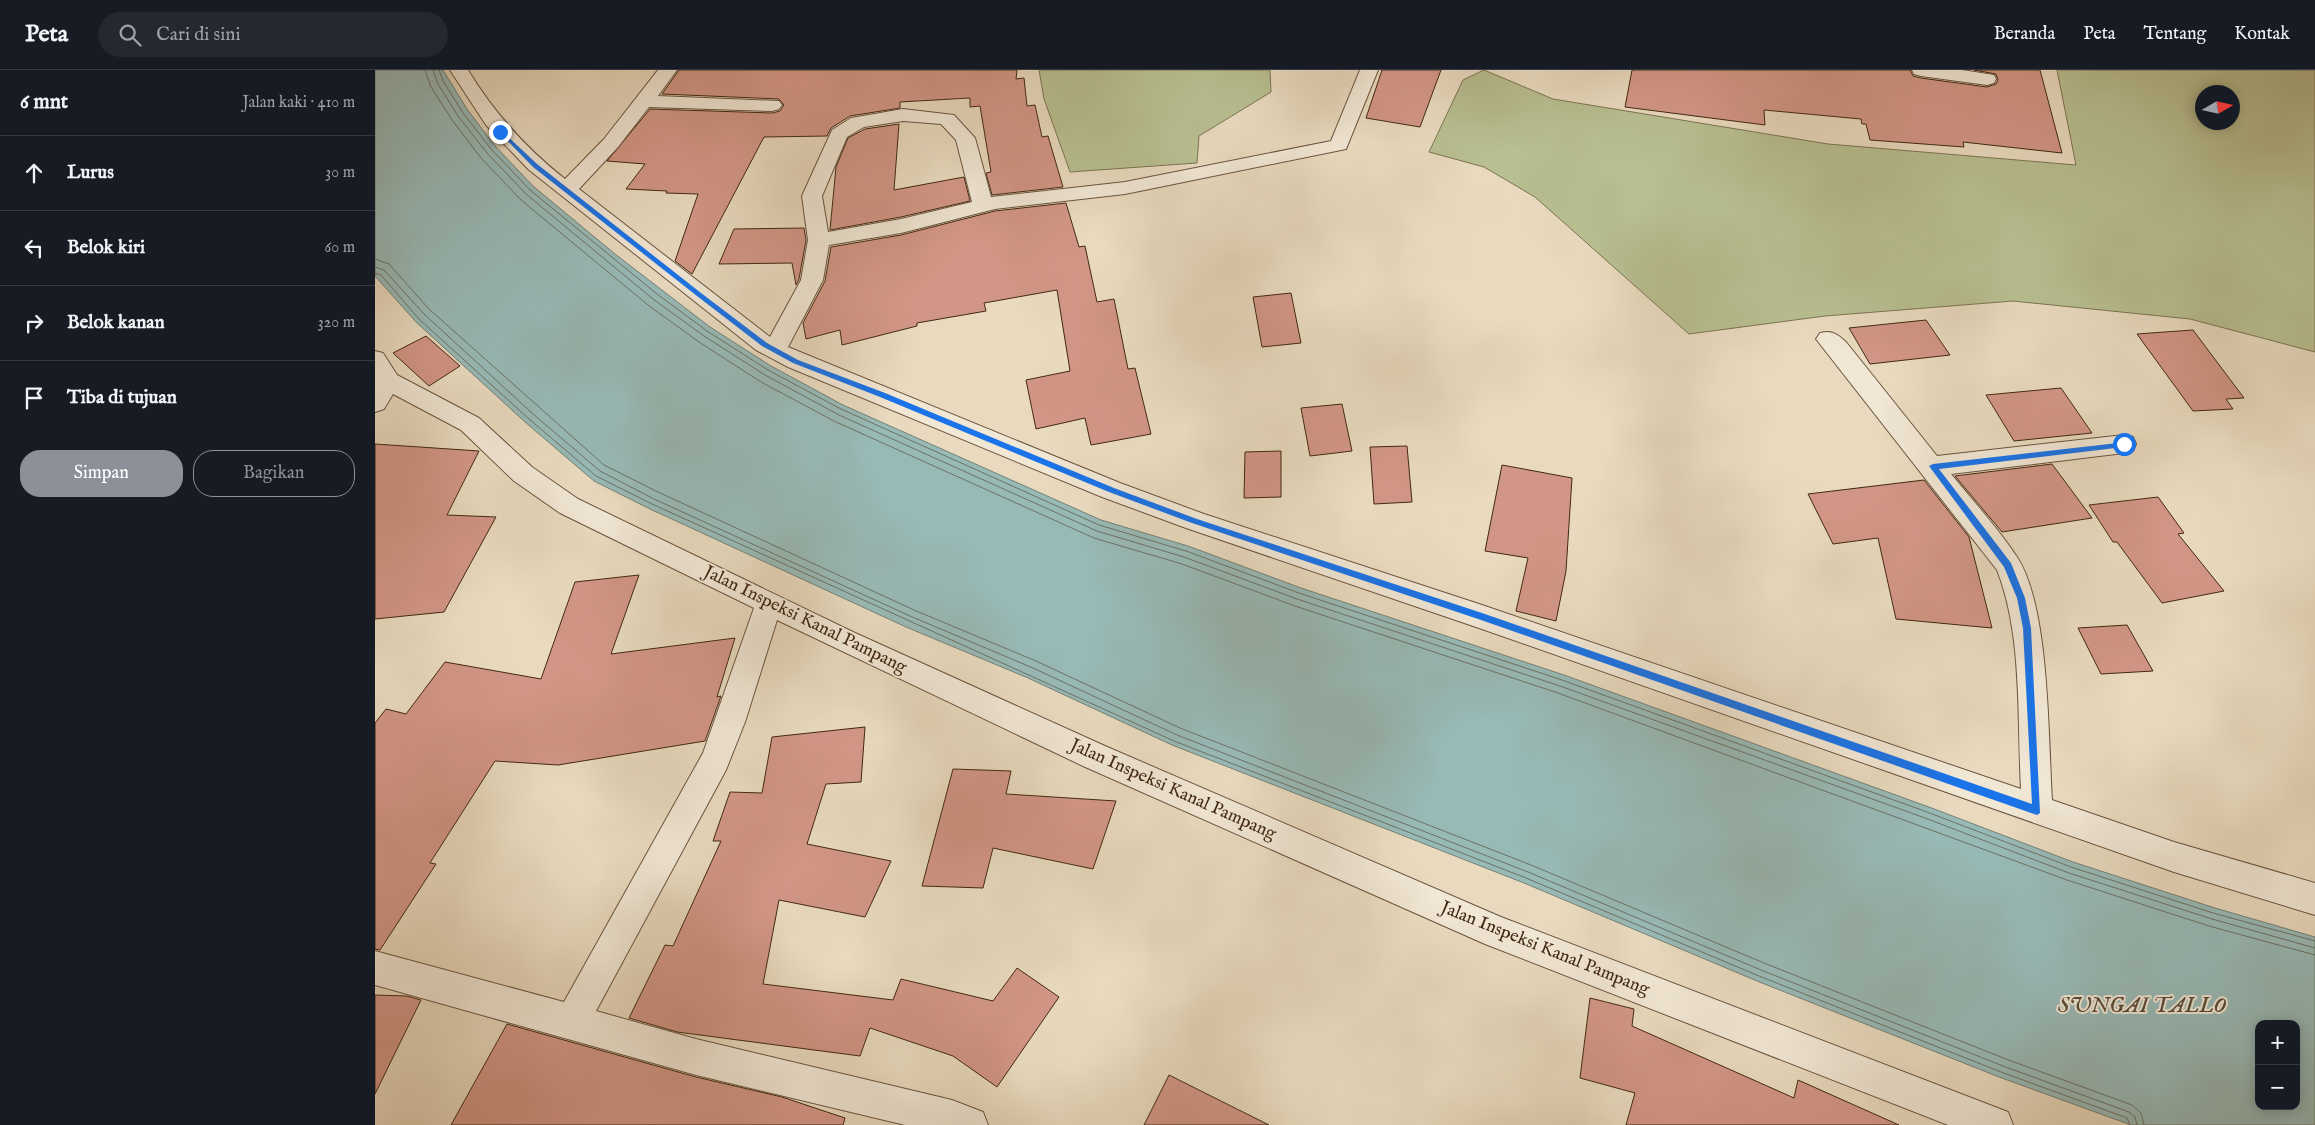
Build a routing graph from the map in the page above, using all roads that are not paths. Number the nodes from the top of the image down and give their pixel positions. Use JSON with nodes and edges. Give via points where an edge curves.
{"nodes":[{"id":1,"x":459,"y":70,"type":"edge"},
{"id":2,"x":668,"y":70,"type":"edge"},
{"id":3,"x":1369,"y":70,"type":"edge"},
{"id":4,"x":1921,"y":70,"type":"edge"},
{"id":5,"x":1987,"y":79,"type":"dead end"},
{"id":6,"x":645,"y":100,"type":"junction"},
{"id":7,"x":772,"y":105,"type":"dead end"},
{"id":8,"x":566,"y":190,"type":"junction"},
{"id":9,"x":983,"y":206,"type":"junction"},
{"id":10,"x":819,"y":240,"type":"junction"},
{"id":11,"x":1829,"y":340,"type":"dead end"},
{"id":12,"x":775,"y":350,"type":"junction"},
{"id":13,"x":380,"y":381,"type":"edge"},
{"id":14,"x":2124,"y":444,"type":"dead end"},
{"id":15,"x":1933,"y":466,"type":"junction"},
{"id":16,"x":769,"y":604,"type":"junction"},
{"id":17,"x":2037,"y":810,"type":"junction"},
{"id":18,"x":2315,"y":899,"type":"edge"},
{"id":19,"x":375,"y":968,"type":"edge"},
{"id":20,"x":572,"y":1022,"type":"junction"},
{"id":21,"x":905,"y":1117,"type":"edge"},
{"id":22,"x":970,"y":1125,"type":"edge"},
{"id":23,"x":1995,"y":1125,"type":"edge"}],
"edges":[{"from":1,"to":8,"type":"street","via":[[500,132]]},
{"from":2,"to":6,"type":"street"},
{"from":3,"to":9,"type":"street","via":[[1339,145],[1125,188]]},
{"from":4,"to":5,"type":"street"},
{"from":6,"to":7,"type":"street"},
{"from":6,"to":8,"type":"street","via":[[611,143]]},
{"from":8,"to":12,"type":"street","via":[[699,295]]},
{"from":9,"to":10,"type":"street","via":[[901,226]]},
{"from":9,"to":10,"type":"street","via":[[965,138],[947,119],[903,115],[858,122],[839,134],[812,196]]},
{"from":10,"to":12,"type":"street","via":[[812,280]]},
{"from":11,"to":15,"type":"street"},
{"from":12,"to":17,"type":"street","via":[[1111,490],[1195,521],[1482,616]]},
{"from":13,"to":16,"type":"street","name":"Jalan Inspeksi Kanal Pampang","via":[[470,424],[523,474],[569,506]]},
{"from":14,"to":15,"type":"street"},
{"from":15,"to":17,"type":"street","via":[[2008,565],[2021,598],[2027,628]]},
{"from":16,"to":20,"type":"street","via":[[715,760]]},
{"from":16,"to":23,"type":"street","name":"Jalan Inspeksi Kanal Pampang","via":[[1094,756],[1497,932]]},
{"from":17,"to":18,"type":"street","via":[[2174,857]]},
{"from":19,"to":20,"type":"street"},
{"from":20,"to":21,"type":"street","via":[[696,1057],[810,1082]]},
{"from":21,"to":22,"type":"street","via":[[952,1118]]}]}
